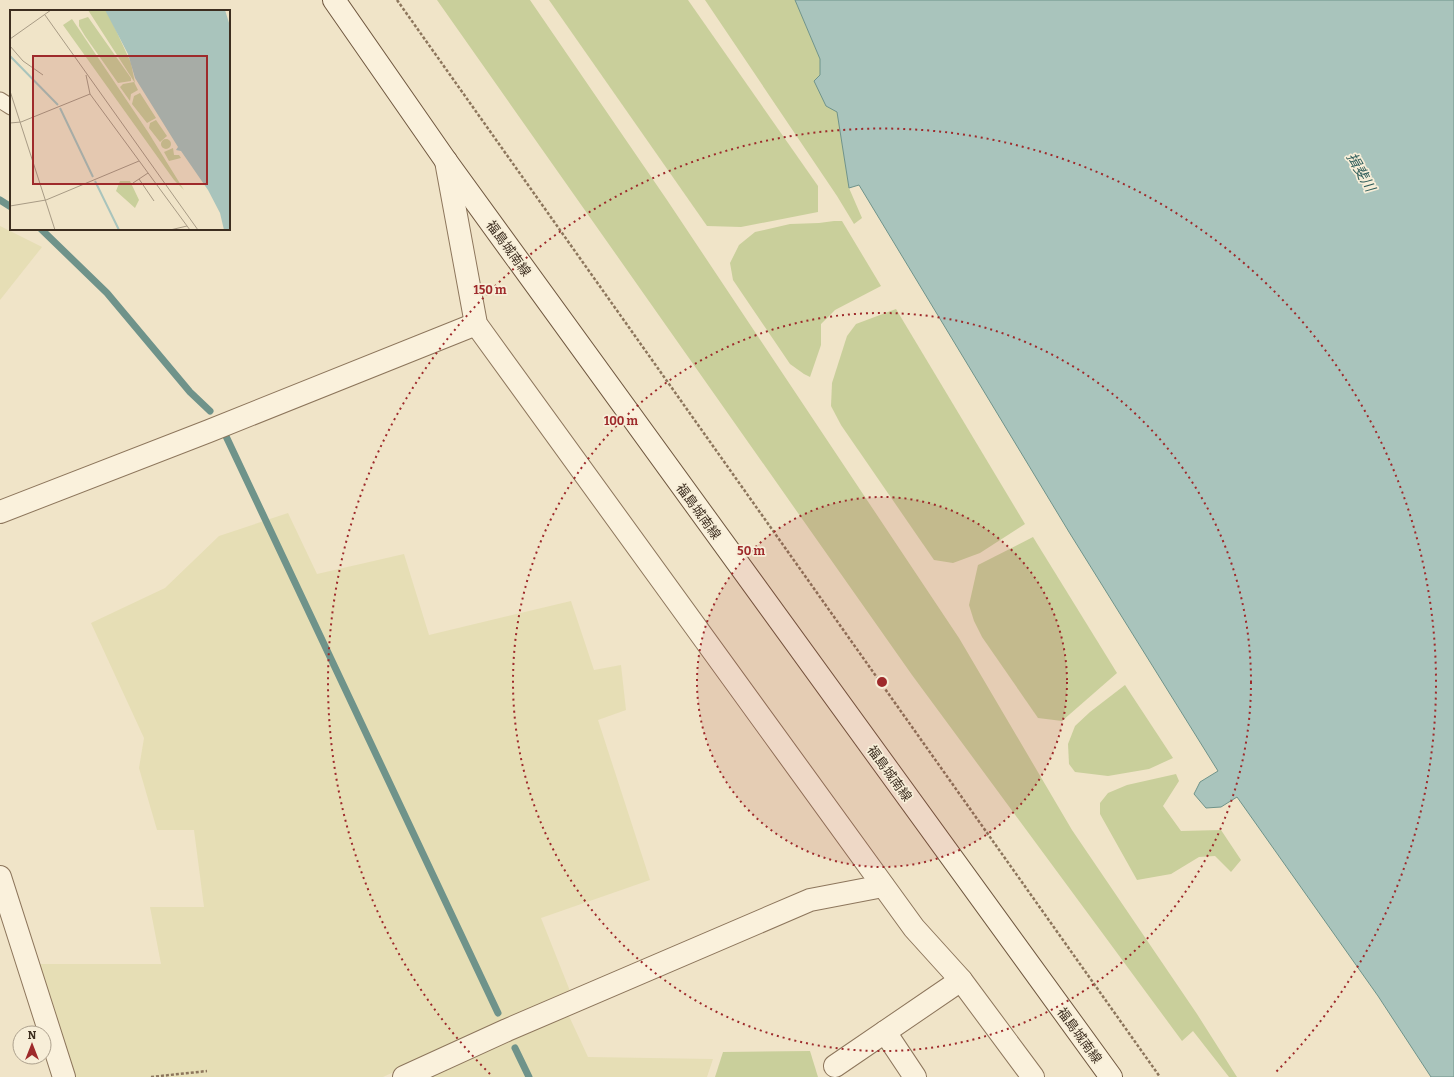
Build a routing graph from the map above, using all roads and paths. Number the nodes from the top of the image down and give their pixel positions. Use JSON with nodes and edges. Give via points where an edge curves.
{"nodes":[{"id":1,"x":334,"y":0,"type":"edge"},
{"id":2,"x":397,"y":0,"type":"edge"},
{"id":3,"x":0,"y":100,"type":"edge"},
{"id":4,"x":10,"y":106,"type":"edge"},
{"id":5,"x":446,"y":161,"type":"junction"},
{"id":6,"x":476,"y":324,"type":"junction"},
{"id":7,"x":0,"y":512,"type":"edge"},
{"id":8,"x":0,"y":877,"type":"edge"},
{"id":9,"x":883,"y":886,"type":"junction"},
{"id":10,"x":961,"y":980,"type":"junction"},
{"id":11,"x":885,"y":1032,"type":"junction"},
{"id":12,"x":834,"y":1066,"type":"dead end"},
{"id":13,"x":207,"y":1071,"type":"dead end"},
{"id":14,"x":64,"y":1077,"type":"edge"},
{"id":15,"x":151,"y":1077,"type":"edge"},
{"id":16,"x":404,"y":1077,"type":"edge"},
{"id":17,"x":915,"y":1077,"type":"edge"},
{"id":18,"x":1033,"y":1077,"type":"edge"},
{"id":19,"x":1111,"y":1077,"type":"edge"},
{"id":20,"x":1160,"y":1077,"type":"edge"}],
"edges":[{"from":1,"to":5,"type":"street","name":"福島城南線"},
{"from":2,"to":20,"type":"path"},
{"from":3,"to":4,"type":"lane"},
{"from":5,"to":6,"type":"street"},
{"from":5,"to":19,"type":"street","name":"福島城南線"},
{"from":6,"to":7,"type":"street"},
{"from":6,"to":9,"type":"street"},
{"from":8,"to":14,"type":"street"},
{"from":9,"to":10,"type":"street","via":[[914,928]]},
{"from":9,"to":16,"type":"street","via":[[810,900]]},
{"from":10,"to":11,"type":"street"},
{"from":10,"to":18,"type":"street"},
{"from":11,"to":12,"type":"street"},
{"from":11,"to":17,"type":"street"},
{"from":13,"to":15,"type":"path"}]}
